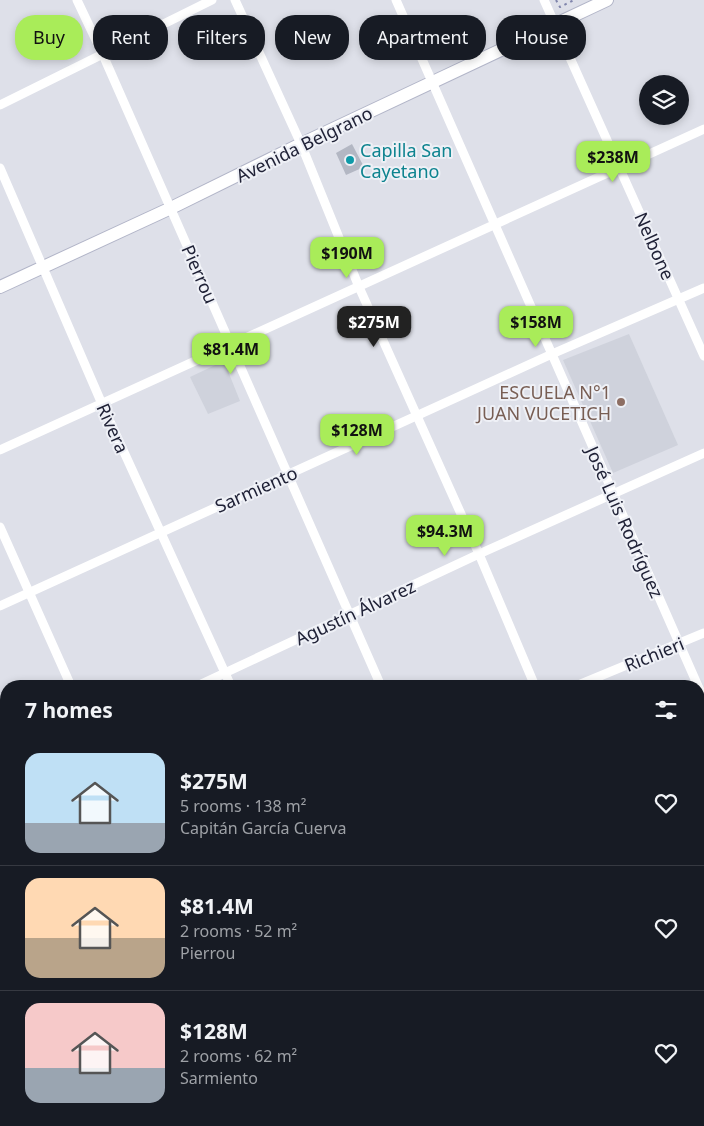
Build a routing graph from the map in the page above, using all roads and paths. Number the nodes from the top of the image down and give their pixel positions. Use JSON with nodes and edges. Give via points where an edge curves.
{"nodes":[{"id":1,"x":77,"y":0,"type":"edge"},
{"id":2,"x":212,"y":0,"type":"edge"},
{"id":3,"x":235,"y":0,"type":"edge"},
{"id":4,"x":396,"y":0,"type":"edge"},
{"id":5,"x":544,"y":0,"type":"edge"},
{"id":6,"x":556,"y":0,"type":"edge"},
{"id":7,"x":574,"y":0,"type":"edge"},
{"id":8,"x":607,"y":0,"type":"edge"},
{"id":9,"x":551,"y":15,"type":"edge"},
{"id":10,"x":574,"y":15,"type":"edge"},
{"id":11,"x":168,"y":22,"type":"edge"},
{"id":12,"x":93,"y":34,"type":"edge"},
{"id":13,"x":496,"y":53,"type":"edge"},
{"id":14,"x":93,"y":60,"type":"edge"},
{"id":15,"x":105,"y":60,"type":"edge"},
{"id":16,"x":571,"y":60,"type":"edge"},
{"id":17,"x":433,"y":83,"type":"junction"},
{"id":18,"x":0,"y":105,"type":"edge"},
{"id":19,"x":704,"y":129,"type":"edge"},
{"id":20,"x":301,"y":144,"type":"junction"},
{"id":21,"x":0,"y":168,"type":"edge"},
{"id":22,"x":620,"y":168,"type":"junction"},
{"id":23,"x":171,"y":208,"type":"junction"},
{"id":24,"x":494,"y":225,"type":"junction"},
{"id":25,"x":42,"y":268,"type":"junction"},
{"id":26,"x":0,"y":287,"type":"edge"},
{"id":27,"x":360,"y":287,"type":"junction"},
{"id":28,"x":704,"y":288,"type":"edge"},
{"id":29,"x":679,"y":300,"type":"junction"},
{"id":30,"x":231,"y":345,"type":"junction"},
{"id":31,"x":552,"y":354,"type":"junction"},
{"id":32,"x":704,"y":356,"type":"edge"},
{"id":33,"x":102,"y":404,"type":"junction"},
{"id":34,"x":417,"y":415,"type":"junction"},
{"id":35,"x":0,"y":450,"type":"edge"},
{"id":36,"x":704,"y":453,"type":"edge"},
{"id":37,"x":289,"y":475,"type":"junction"},
{"id":38,"x":612,"y":494,"type":"junction"},
{"id":39,"x":0,"y":527,"type":"edge"},
{"id":40,"x":160,"y":533,"type":"junction"},
{"id":41,"x":479,"y":554,"type":"junction"},
{"id":42,"x":28,"y":593,"type":"junction"},
{"id":43,"x":0,"y":606,"type":"edge"},
{"id":44,"x":350,"y":614,"type":"junction"},
{"id":45,"x":704,"y":633,"type":"edge"},
{"id":46,"x":679,"y":644,"type":"junction"},
{"id":47,"x":225,"y":674,"type":"junction"},
{"id":48,"x":68,"y":680,"type":"edge"},
{"id":49,"x":211,"y":680,"type":"edge"},
{"id":50,"x":228,"y":680,"type":"edge"},
{"id":51,"x":379,"y":680,"type":"edge"},
{"id":52,"x":532,"y":680,"type":"edge"},
{"id":53,"x":591,"y":680,"type":"edge"},
{"id":54,"x":695,"y":680,"type":"edge"}],
"edges":[{"from":1,"to":12,"type":"street","name":"Pierrou"},
{"from":2,"to":11,"type":"street"},
{"from":3,"to":20,"type":"street"},
{"from":4,"to":17,"type":"street","name":"José Luis Rodríguez"},
{"from":5,"to":9,"type":"street","name":"Nelbone"},
{"from":6,"to":7,"type":"path","via":[[560,7]]},
{"from":8,"to":10,"type":"main road","name":"Avenida Belgrano"},
{"from":13,"to":17,"type":"main road","name":"Avenida Belgrano"},
{"from":14,"to":18,"type":"street"},
{"from":15,"to":23,"type":"street","name":"Pierrou"},
{"from":16,"to":22,"type":"street","name":"Nelbone"},
{"from":17,"to":20,"type":"main road","name":"Avenida Belgrano"},
{"from":17,"to":24,"type":"street","name":"José Luis Rodríguez"},
{"from":19,"to":22,"type":"street"},
{"from":20,"to":23,"type":"main road","name":"Avenida Belgrano"},
{"from":20,"to":27,"type":"street"},
{"from":21,"to":25,"type":"street","name":"Rivera"},
{"from":22,"to":24,"type":"street"},
{"from":22,"to":29,"type":"street","name":"Nelbone"},
{"from":23,"to":25,"type":"main road","name":"Avenida Belgrano"},
{"from":23,"to":30,"type":"street","name":"Pierrou"},
{"from":24,"to":27,"type":"street"},
{"from":24,"to":31,"type":"street","name":"José Luis Rodríguez"},
{"from":25,"to":26,"type":"main road","name":"Avenida Belgrano"},
{"from":25,"to":33,"type":"street","name":"Rivera"},
{"from":27,"to":30,"type":"street"},
{"from":27,"to":34,"type":"street"},
{"from":28,"to":29,"type":"street","name":"Sarmiento"},
{"from":29,"to":31,"type":"street","name":"Sarmiento"},
{"from":29,"to":32,"type":"street","name":"Nelbone"},
{"from":30,"to":33,"type":"street"},
{"from":30,"to":37,"type":"street","name":"Pierrou"},
{"from":31,"to":34,"type":"street","name":"Sarmiento"},
{"from":31,"to":38,"type":"street","name":"José Luis Rodríguez"},
{"from":33,"to":35,"type":"street"},
{"from":33,"to":40,"type":"street","name":"Rivera"},
{"from":34,"to":37,"type":"street","name":"Sarmiento"},
{"from":34,"to":41,"type":"street"},
{"from":36,"to":38,"type":"street","name":"Agustín Álvarez"},
{"from":37,"to":40,"type":"street","name":"Sarmiento"},
{"from":37,"to":44,"type":"street","name":"Pierrou"},
{"from":38,"to":41,"type":"street","name":"Agustín Álvarez"},
{"from":38,"to":46,"type":"street","name":"José Luis Rodríguez"},
{"from":39,"to":42,"type":"street"},
{"from":40,"to":42,"type":"street","name":"Sarmiento"},
{"from":40,"to":47,"type":"street","name":"Rivera"},
{"from":41,"to":44,"type":"street","name":"Agustín Álvarez"},
{"from":41,"to":52,"type":"street"},
{"from":42,"to":43,"type":"street","name":"Sarmiento"},
{"from":42,"to":48,"type":"street"},
{"from":44,"to":47,"type":"street","name":"Agustín Álvarez"},
{"from":44,"to":51,"type":"street","name":"Pierrou"},
{"from":45,"to":46,"type":"street","name":"Richieri"},
{"from":46,"to":53,"type":"street","name":"Richieri"},
{"from":46,"to":54,"type":"street","name":"José Luis Rodríguez"},
{"from":47,"to":49,"type":"street","name":"Agustín Álvarez"},
{"from":47,"to":50,"type":"street","name":"Rivera"}]}
